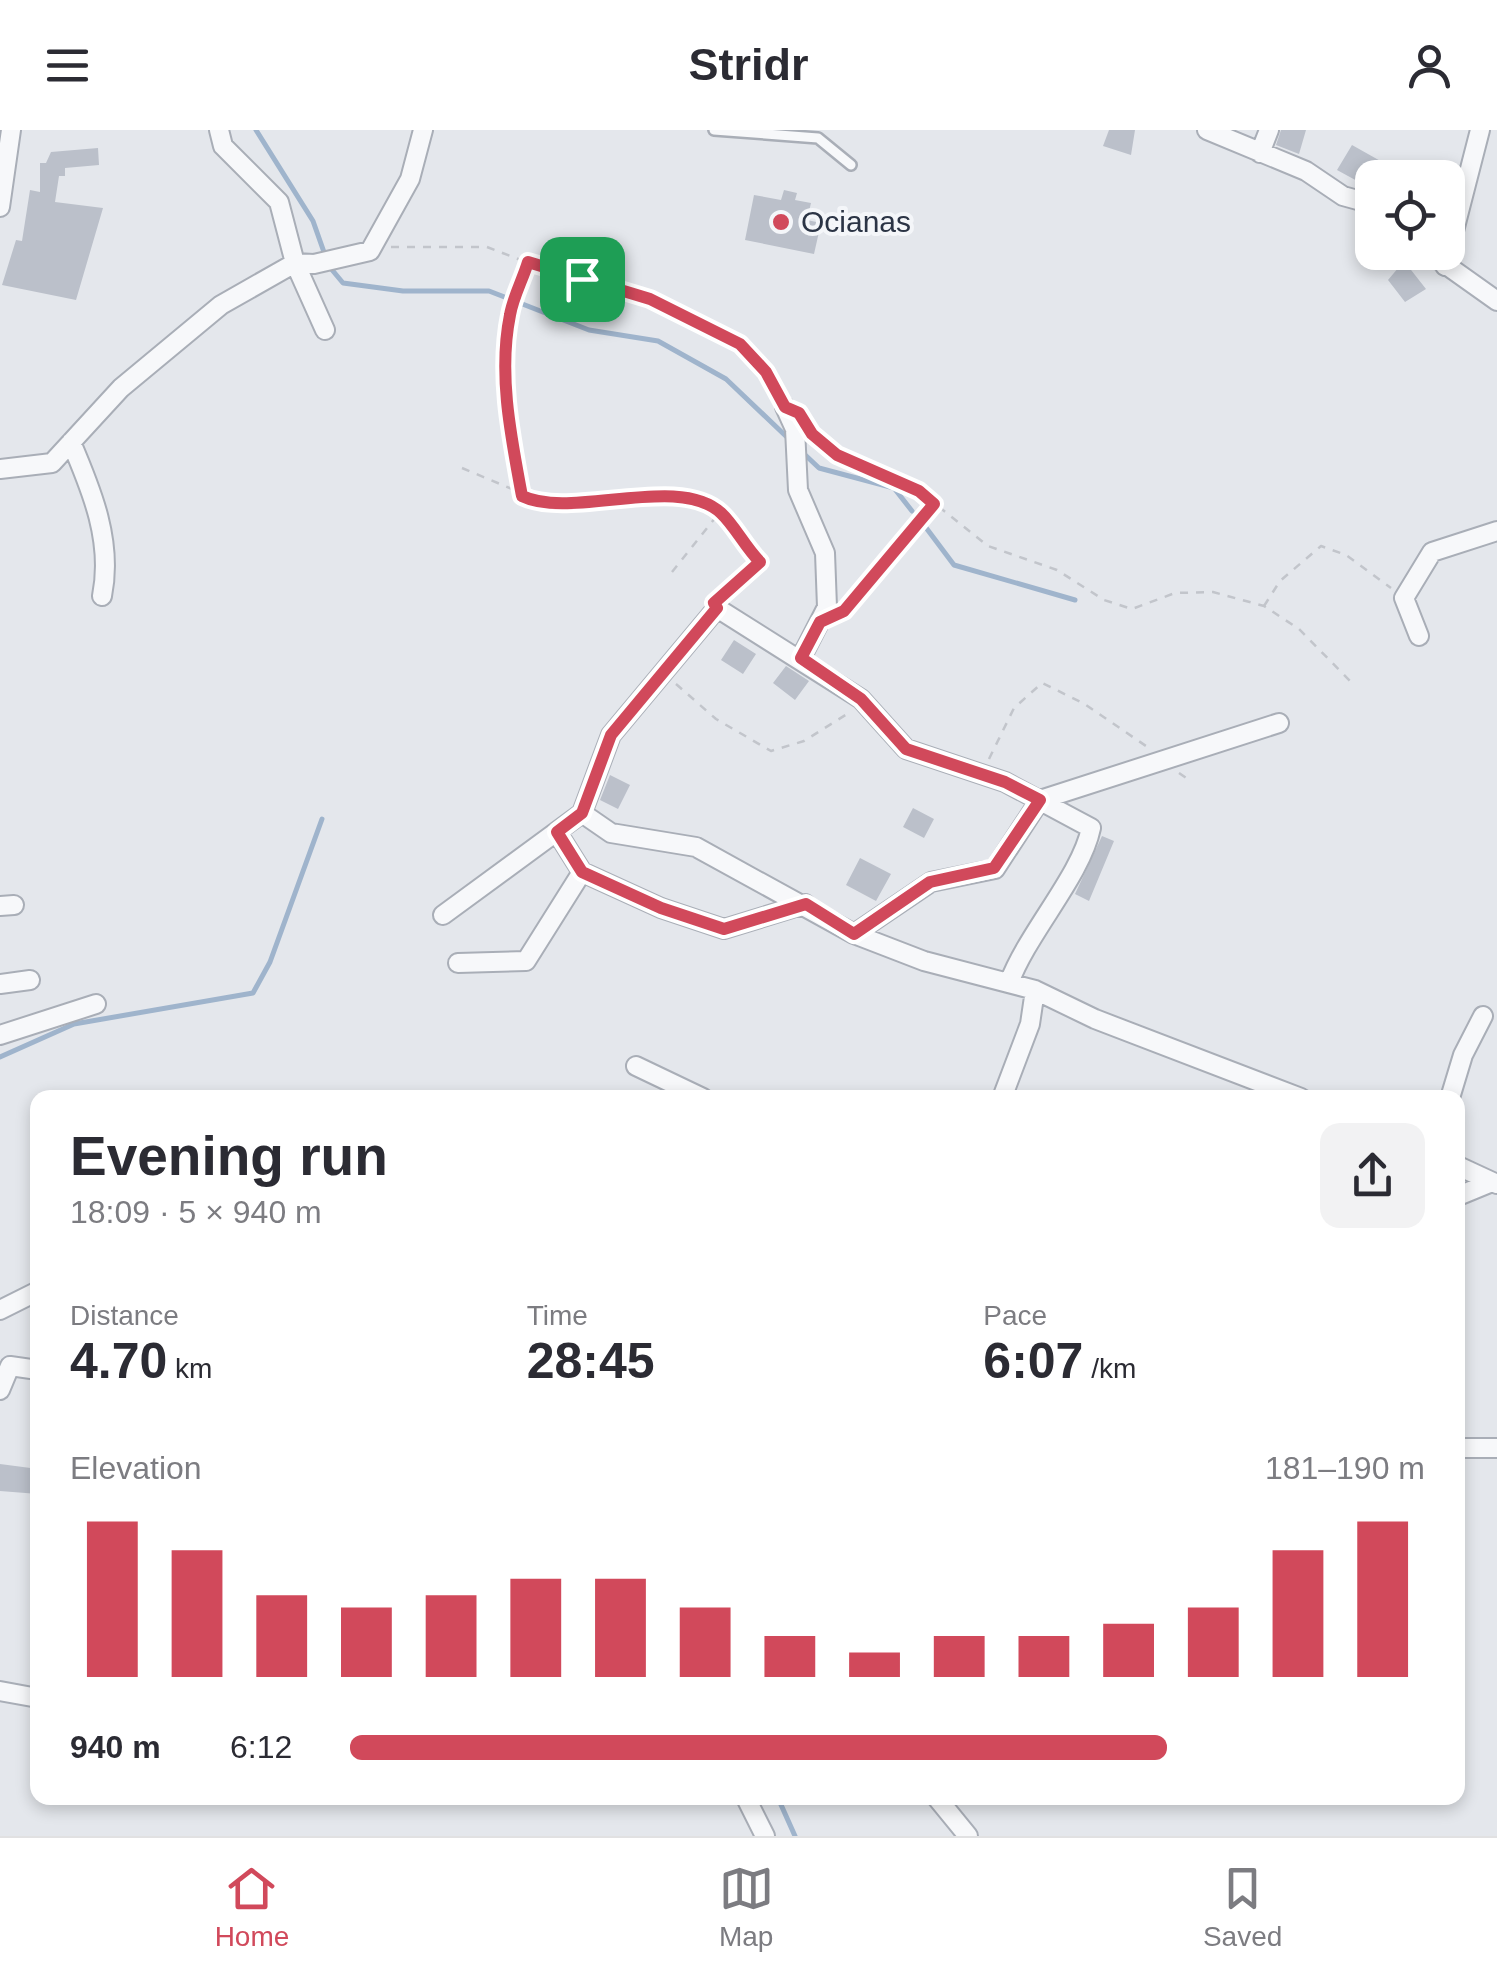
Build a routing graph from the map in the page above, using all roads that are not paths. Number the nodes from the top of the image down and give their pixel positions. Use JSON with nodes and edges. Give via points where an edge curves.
{"nodes":[{"id":1,"x":11,"y":130,"type":"edge"},
{"id":2,"x":219,"y":130,"type":"edge"},
{"id":3,"x":423,"y":130,"type":"edge"},
{"id":4,"x":714,"y":130,"type":"edge"},
{"id":5,"x":1207,"y":130,"type":"edge"},
{"id":6,"x":1269,"y":130,"type":"edge"},
{"id":7,"x":1480,"y":130,"type":"edge"},
{"id":8,"x":1260,"y":153,"type":"junction"},
{"id":9,"x":851,"y":165,"type":"dead end"},
{"id":10,"x":1465,"y":188,"type":"edge"},
{"id":11,"x":1,"y":197,"type":"edge"},
{"id":12,"x":1355,"y":199,"type":"edge"},
{"id":13,"x":295,"y":263,"type":"junction"},
{"id":14,"x":1451,"y":270,"type":"edge"},
{"id":15,"x":1497,"y":301,"type":"edge"},
{"id":16,"x":324,"y":330,"type":"dead end"},
{"id":17,"x":785,"y":407,"type":"road end"},
{"id":18,"x":71,"y":442,"type":"junction"},
{"id":19,"x":0,"y":468,"type":"edge"},
{"id":20,"x":1497,"y":532,"type":"edge"},
{"id":21,"x":102,"y":596,"type":"dead end"},
{"id":22,"x":1418,"y":636,"type":"dead end"},
{"id":23,"x":801,"y":658,"type":"junction"},
{"id":24,"x":1279,"y":723,"type":"dead end"},
{"id":25,"x":1040,"y":800,"type":"junction"},
{"id":26,"x":582,"y":813,"type":"junction"},
{"id":27,"x":557,"y":832,"type":"junction"},
{"id":28,"x":582,"y":872,"type":"junction"},
{"id":29,"x":806,"y":904,"type":"junction"},
{"id":30,"x":444,"y":915,"type":"dead end"},
{"id":31,"x":854,"y":934,"type":"junction"},
{"id":32,"x":458,"y":963,"type":"dead end"},
{"id":33,"x":30,"y":980,"type":"dead end"},
{"id":34,"x":1010,"y":983,"type":"junction"},
{"id":35,"x":0,"y":984,"type":"edge"},
{"id":36,"x":1036,"y":990,"type":"junction"},
{"id":37,"x":96,"y":1004,"type":"dead end"},
{"id":38,"x":1483,"y":1016,"type":"dead end"},
{"id":39,"x":0,"y":1035,"type":"edge"},
{"id":40,"x":636,"y":1066,"type":"dead end"},
{"id":41,"x":686,"y":1090,"type":"edge"},
{"id":42,"x":1005,"y":1090,"type":"edge"},
{"id":43,"x":1280,"y":1090,"type":"edge"},
{"id":44,"x":1452,"y":1090,"type":"edge"},
{"id":45,"x":1465,"y":1169,"type":"edge"},
{"id":46,"x":1494,"y":1183,"type":"edge"},
{"id":47,"x":1465,"y":1193,"type":"edge"},
{"id":48,"x":30,"y":1295,"type":"edge"},
{"id":49,"x":0,"y":1310,"type":"edge"},
{"id":50,"x":5,"y":1359,"type":"edge"},
{"id":51,"x":30,"y":1367,"type":"edge"},
{"id":52,"x":0,"y":1390,"type":"edge"},
{"id":53,"x":1465,"y":1448,"type":"edge"},
{"id":54,"x":1497,"y":1448,"type":"edge"},
{"id":55,"x":0,"y":1691,"type":"edge"},
{"id":56,"x":30,"y":1697,"type":"edge"},
{"id":57,"x":750,"y":1805,"type":"edge"},
{"id":58,"x":944,"y":1805,"type":"edge"},
{"id":59,"x":765,"y":1836,"type":"edge"},
{"id":60,"x":968,"y":1836,"type":"edge"}],
"edges":[{"from":1,"to":11,"type":"street"},
{"from":2,"to":13,"type":"street","via":[[223,146],[279,202]]},
{"from":3,"to":13,"type":"street","via":[[410,179],[370,251]]},
{"from":4,"to":9,"type":"lane","via":[[818,138]]},
{"from":5,"to":8,"type":"street"},
{"from":6,"to":8,"type":"street"},
{"from":7,"to":10,"type":"street"},
{"from":8,"to":12,"type":"street"},
{"from":13,"to":16,"type":"street"},
{"from":13,"to":18,"type":"street","via":[[221,305],[120,388]]},
{"from":14,"to":15,"type":"street"},
{"from":17,"to":23,"type":"street","via":[[804,433],[798,490],[825,553],[828,607]]},
{"from":18,"to":19,"type":"street","via":[[52,463]]},
{"from":18,"to":21,"type":"street","via":[[102,534]]},
{"from":20,"to":22,"type":"street","via":[[1432,552],[1404,598]]},
{"from":23,"to":25,"type":"street","via":[[864,702],[906,749]]},
{"from":23,"to":26,"type":"street","via":[[717,608],[611,735]]},
{"from":24,"to":25,"type":"street"},
{"from":25,"to":31,"type":"street","via":[[994,868],[930,882]]},
{"from":25,"to":34,"type":"street","via":[[1092,830]]},
{"from":26,"to":27,"type":"street"},
{"from":26,"to":29,"type":"street","via":[[611,832],[696,847]]},
{"from":27,"to":28,"type":"street"},
{"from":27,"to":30,"type":"street"},
{"from":28,"to":29,"type":"street","via":[[724,929]]},
{"from":28,"to":32,"type":"street","via":[[526,961]]},
{"from":29,"to":31,"type":"street"},
{"from":31,"to":34,"type":"street"},
{"from":33,"to":35,"type":"street"},
{"from":34,"to":36,"type":"street"},
{"from":36,"to":42,"type":"street"},
{"from":36,"to":43,"type":"street"},
{"from":37,"to":39,"type":"street"},
{"from":38,"to":44,"type":"street"},
{"from":40,"to":41,"type":"street"},
{"from":45,"to":46,"type":"street"},
{"from":46,"to":47,"type":"street"},
{"from":48,"to":49,"type":"street"},
{"from":50,"to":51,"type":"street"},
{"from":50,"to":52,"type":"street"},
{"from":53,"to":54,"type":"street"},
{"from":55,"to":56,"type":"street"},
{"from":57,"to":59,"type":"street"},
{"from":58,"to":60,"type":"street"}]}
